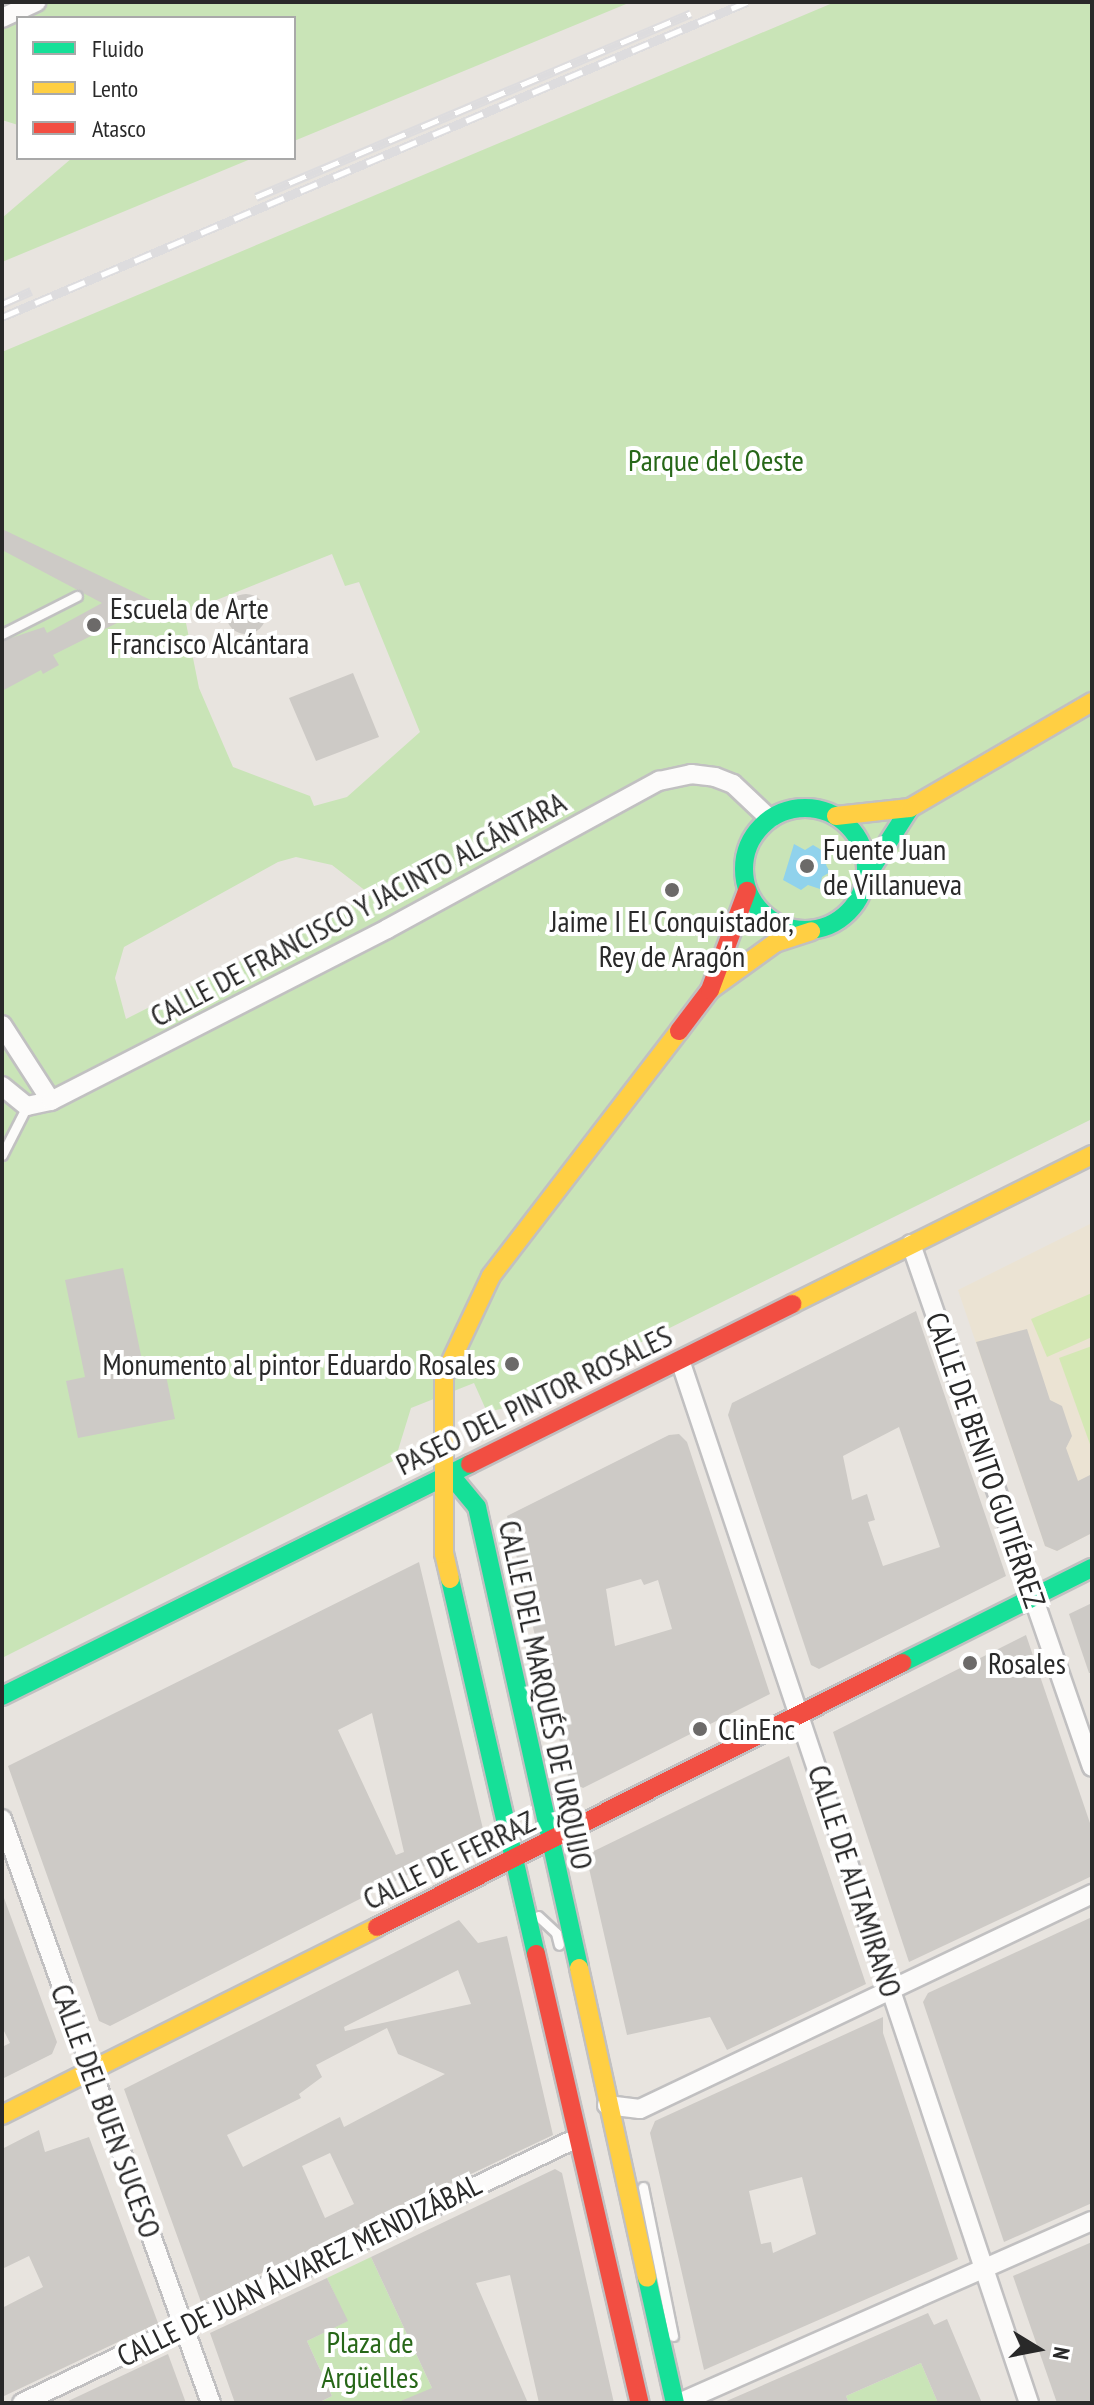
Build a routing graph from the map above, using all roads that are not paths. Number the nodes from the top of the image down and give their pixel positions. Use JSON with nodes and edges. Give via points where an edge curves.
{"nodes":[{"id":1,"x":37,"y":2,"type":"edge"},
{"id":2,"x":2,"y":18,"type":"edge"},
{"id":3,"x":77,"y":596,"type":"dead end"},
{"id":4,"x":2,"y":634,"type":"edge"},
{"id":5,"x":1092,"y":702,"type":"edge"},
{"id":6,"x":910,"y":808,"type":"junction"},
{"id":7,"x":836,"y":816,"type":"junction"},
{"id":8,"x":770,"y":819,"type":"junction"},
{"id":9,"x":866,"y":877,"type":"junction"},
{"id":10,"x":747,"y":891,"type":"junction"},
{"id":11,"x":813,"y":931,"type":"junction"},
{"id":12,"x":710,"y":990,"type":"junction"},
{"id":13,"x":2,"y":1025,"type":"edge"},
{"id":14,"x":2,"y":1086,"type":"edge"},
{"id":15,"x":51,"y":1101,"type":"junction"},
{"id":16,"x":27,"y":1106,"type":"junction"},
{"id":17,"x":2,"y":1155,"type":"edge"},
{"id":18,"x":1092,"y":1155,"type":"edge"},
{"id":19,"x":911,"y":1244,"type":"junction"},
{"id":20,"x":680,"y":1360,"type":"junction"},
{"id":21,"x":448,"y":1472,"type":"junction"},
{"id":22,"x":1092,"y":1568,"type":"edge"},
{"id":23,"x":1034,"y":1597,"type":"junction"},
{"id":24,"x":2,"y":1696,"type":"edge"},
{"id":25,"x":799,"y":1716,"type":"junction"},
{"id":26,"x":1092,"y":1767,"type":"edge"},
{"id":27,"x":2,"y":1819,"type":"edge"},
{"id":28,"x":549,"y":1842,"type":"junction"},
{"id":29,"x":514,"y":1859,"type":"junction"},
{"id":30,"x":1092,"y":1894,"type":"edge"},
{"id":31,"x":524,"y":1902,"type":"junction"},
{"id":32,"x":563,"y":1963,"type":"dead end"},
{"id":33,"x":891,"y":1990,"type":"junction"},
{"id":34,"x":91,"y":2069,"type":"junction"},
{"id":35,"x":607,"y":2105,"type":"junction"},
{"id":36,"x":2,"y":2115,"type":"edge"},
{"id":37,"x":577,"y":2138,"type":"junction"},
{"id":38,"x":643,"y":2187,"type":"dead end"},
{"id":39,"x":1092,"y":2221,"type":"edge"},
{"id":40,"x":984,"y":2268,"type":"junction"},
{"id":41,"x":184,"y":2326,"type":"junction"},
{"id":42,"x":22,"y":2403,"type":"edge"},
{"id":43,"x":211,"y":2403,"type":"edge"},
{"id":44,"x":640,"y":2403,"type":"edge"},
{"id":45,"x":677,"y":2403,"type":"edge"},
{"id":46,"x":1029,"y":2403,"type":"edge"}],
"edges":[{"from":1,"to":2,"type":"street"},
{"from":3,"to":4,"type":"lane"},
{"from":5,"to":6,"type":"main road"},
{"from":6,"to":7,"type":"main road"},
{"from":6,"to":9,"type":"main road"},
{"from":7,"to":8,"type":"main road","via":[[802,808]]},
{"from":7,"to":9,"type":"main road","via":[[860,842]]},
{"from":8,"to":10,"type":"main road","via":[[746,851]]},
{"from":8,"to":15,"type":"street","name":"CALLE DE FRANCISCO Y JACINTO ALCÁNTARA","via":[[733,784],[715,777],[691,774],[659,781],[387,929]]},
{"from":9,"to":11,"type":"main road","via":[[849,913]]},
{"from":10,"to":11,"type":"main road","via":[[773,923]]},
{"from":10,"to":12,"type":"main road"},
{"from":11,"to":12,"type":"main road","via":[[775,943]]},
{"from":12,"to":21,"type":"main road","via":[[491,1276],[444,1376],[441,1408]]},
{"from":13,"to":15,"type":"street"},
{"from":14,"to":16,"type":"street"},
{"from":15,"to":16,"type":"street","name":"CALLE DE FRANCISCO Y JACINTO ALCÁNTARA"},
{"from":16,"to":17,"type":"lane"},
{"from":18,"to":19,"type":"main road","name":"PASEO DEL PINTOR ROSALES"},
{"from":19,"to":20,"type":"main road","name":"PASEO DEL PINTOR ROSALES"},
{"from":19,"to":23,"type":"street","name":"CALLE DE BENITO GUTIÉRREZ"},
{"from":20,"to":21,"type":"main road","name":"PASEO DEL PINTOR ROSALES"},
{"from":20,"to":25,"type":"street","name":"CALLE DE ALTAMIRANO"},
{"from":21,"to":24,"type":"main road","name":"PASEO DEL PINTOR ROSALES"},
{"from":21,"to":28,"type":"main road","name":"CALLE DEL MARQUÉS DE URQUIJO","via":[[477,1507]]},
{"from":21,"to":29,"type":"main road","via":[[444,1554]]},
{"from":22,"to":23,"type":"main road","name":"CALLE DE FERRAZ"},
{"from":23,"to":25,"type":"main road","name":"CALLE DE FERRAZ"},
{"from":23,"to":26,"type":"street","name":"CALLE DE BENITO GUTIÉRREZ"},
{"from":25,"to":28,"type":"main road","name":"CALLE DE FERRAZ"},
{"from":25,"to":33,"type":"street","name":"CALLE DE ALTAMIRANO"},
{"from":27,"to":34,"type":"street","name":"CALLE DEL BUEN SUCESO"},
{"from":28,"to":29,"type":"main road","name":"CALLE DE FERRAZ"},
{"from":28,"to":35,"type":"main road","name":"CALLE DEL MARQUÉS DE URQUIJO"},
{"from":29,"to":31,"type":"main road"},
{"from":29,"to":34,"type":"main road","name":"CALLE DE FERRAZ"},
{"from":30,"to":33,"type":"street"},
{"from":31,"to":32,"type":"lane","via":[[556,1933]]},
{"from":31,"to":37,"type":"main road"},
{"from":33,"to":35,"type":"street","via":[[640,2109]]},
{"from":33,"to":40,"type":"street","name":"CALLE DE ALTAMIRANO"},
{"from":34,"to":36,"type":"main road","name":"CALLE DE FERRAZ"},
{"from":34,"to":41,"type":"street","name":"CALLE DEL BUEN SUCESO"},
{"from":35,"to":45,"type":"main road","name":"CALLE DEL MARQUÉS DE URQUIJO"},
{"from":37,"to":41,"type":"street","name":"CALLE DE JUAN ÁLVAREZ MENDIZÁBAL"},
{"from":37,"to":44,"type":"main road"},
{"from":38,"to":45,"type":"lane","via":[[673,2314]]},
{"from":39,"to":40,"type":"street"},
{"from":40,"to":45,"type":"street"},
{"from":40,"to":46,"type":"street","name":"CALLE DE ALTAMIRANO"},
{"from":41,"to":42,"type":"street","name":"CALLE DE JUAN ÁLVAREZ MENDIZÁBAL"},
{"from":41,"to":43,"type":"street","name":"CALLE DEL BUEN SUCESO"}]}
